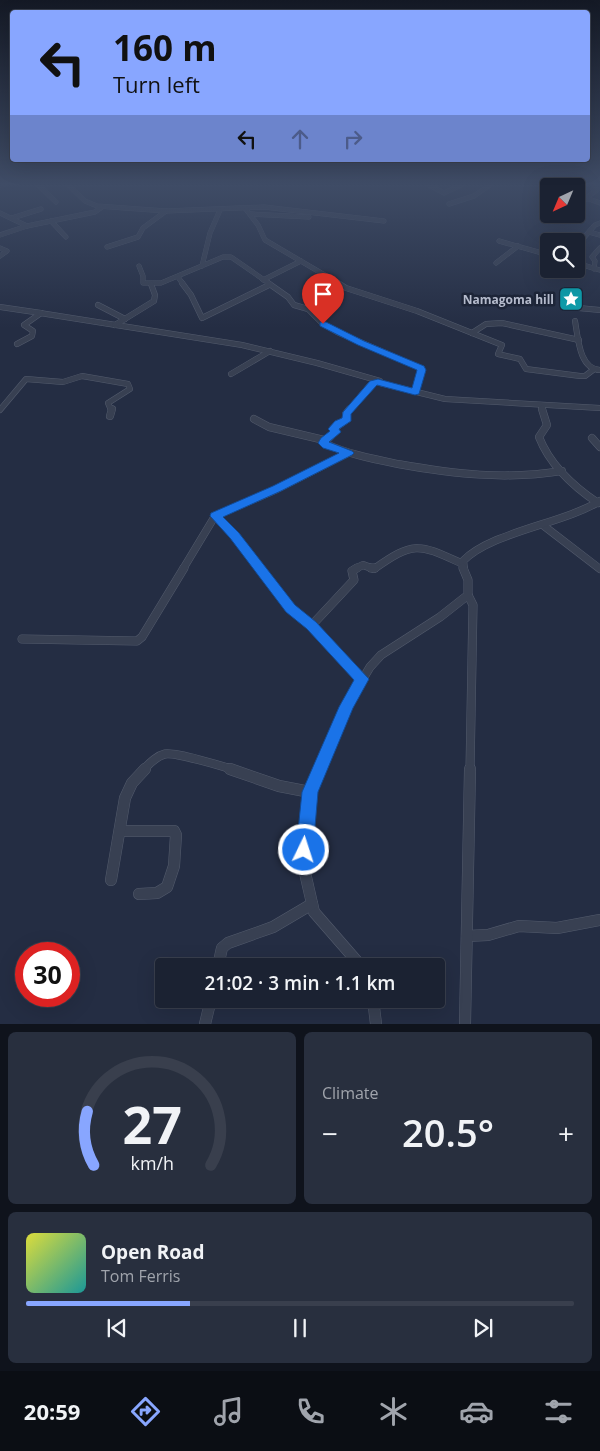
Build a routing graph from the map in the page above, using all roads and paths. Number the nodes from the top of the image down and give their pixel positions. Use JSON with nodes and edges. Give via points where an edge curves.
{"nodes":[{"id":1,"x":61,"y":232,"type":"edge"},
{"id":2,"x":141,"y":232,"type":"edge"},
{"id":3,"x":211,"y":232,"type":"edge"},
{"id":4,"x":261,"y":232,"type":"edge"},
{"id":5,"x":589,"y":232,"type":"joint"},
{"id":6,"x":600,"y":235,"type":"edge"},
{"id":7,"x":585,"y":236,"type":"edge"},
{"id":8,"x":66,"y":237,"type":"dead end"},
{"id":9,"x":499,"y":241,"type":"dead end"},
{"id":10,"x":518,"y":246,"type":"junction"},
{"id":11,"x":107,"y":247,"type":"dead end"},
{"id":12,"x":0,"y":248,"type":"edge"},
{"id":13,"x":600,"y":248,"type":"edge"},
{"id":14,"x":540,"y":252,"type":"edge"},
{"id":15,"x":0,"y":256,"type":"edge"},
{"id":16,"x":301,"y":261,"type":"junction"},
{"id":17,"x":496,"y":262,"type":"dead end"},
{"id":18,"x":138,"y":266,"type":"dead end"},
{"id":19,"x":202,"y":266,"type":"junction"},
{"id":20,"x":597,"y":269,"type":"edge"},
{"id":21,"x":178,"y":277,"type":"junction"},
{"id":22,"x":263,"y":280,"type":"junction"},
{"id":23,"x":152,"y":284,"type":"junction"},
{"id":24,"x":269,"y":285,"type":"junction"},
{"id":25,"x":198,"y":292,"type":"dead end"},
{"id":26,"x":191,"y":295,"type":"junction"},
{"id":27,"x":98,"y":305,"type":"dead end"},
{"id":28,"x":0,"y":307,"type":"edge"},
{"id":29,"x":568,"y":307,"type":"dead end"},
{"id":30,"x":600,"y":310,"type":"edge"},
{"id":31,"x":40,"y":313,"type":"junction"},
{"id":32,"x":125,"y":319,"type":"junction"},
{"id":33,"x":575,"y":320,"type":"dead end"},
{"id":34,"x":115,"y":325,"type":"junction"},
{"id":35,"x":472,"y":333,"type":"junction"},
{"id":36,"x":579,"y":340,"type":"junction"},
{"id":37,"x":17,"y":344,"type":"dead end"},
{"id":38,"x":270,"y":352,"type":"junction"},
{"id":39,"x":597,"y":370,"type":"edge"},
{"id":40,"x":231,"y":374,"type":"dead end"},
{"id":41,"x":398,"y":388,"type":"junction"},
{"id":42,"x":415,"y":392,"type":"junction"},
{"id":43,"x":541,"y":405,"type":"junction"},
{"id":44,"x":600,"y":408,"type":"edge"},
{"id":45,"x":0,"y":410,"type":"edge"},
{"id":46,"x":110,"y":416,"type":"dead end"},
{"id":47,"x":254,"y":419,"type":"dead end"},
{"id":48,"x":592,"y":438,"type":"dead end"},
{"id":49,"x":324,"y":440,"type":"junction"},
{"id":50,"x":600,"y":447,"type":"edge"},
{"id":51,"x":348,"y":453,"type":"junction"},
{"id":52,"x":562,"y":471,"type":"junction"},
{"id":53,"x":599,"y":502,"type":"edge"},
{"id":54,"x":215,"y":516,"type":"junction"},
{"id":55,"x":544,"y":526,"type":"junction"},
{"id":56,"x":463,"y":564,"type":"junction"},
{"id":57,"x":600,"y":569,"type":"edge"},
{"id":58,"x":468,"y":595,"type":"junction"},
{"id":59,"x":312,"y":625,"type":"junction"},
{"id":60,"x":22,"y":639,"type":"dead end"},
{"id":61,"x":362,"y":679,"type":"junction"},
{"id":62,"x":310,"y":792,"type":"junction"},
{"id":63,"x":121,"y":831,"type":"junction"},
{"id":64,"x":112,"y":880,"type":"dead end"},
{"id":65,"x":139,"y":894,"type":"dead end"},
{"id":66,"x":312,"y":904,"type":"junction"},
{"id":67,"x":600,"y":920,"type":"edge"},
{"id":68,"x":467,"y":936,"type":"junction"},
{"id":69,"x":220,"y":958,"type":"edge"},
{"id":70,"x":354,"y":958,"type":"edge"},
{"id":71,"x":209,"y":1008,"type":"edge"},
{"id":72,"x":374,"y":1008,"type":"edge"},
{"id":73,"x":205,"y":1024,"type":"edge"},
{"id":74,"x":376,"y":1024,"type":"edge"},
{"id":75,"x":465,"y":1024,"type":"edge"}],
"edges":[{"from":1,"to":8,"type":"street"},
{"from":2,"to":11,"type":"street","via":[[138,237]]},
{"from":3,"to":19,"type":"street"},
{"from":4,"to":16,"type":"street","via":[[265,240]]},
{"from":5,"to":6,"type":"street"},
{"from":5,"to":7,"type":"street"},
{"from":9,"to":10,"type":"street"},
{"from":10,"to":14,"type":"street"},
{"from":10,"to":17,"type":"street"},
{"from":12,"to":15,"type":"street","via":[[7,251]]},
{"from":13,"to":20,"type":"street","via":[[592,257]]},
{"from":16,"to":22,"type":"street"},
{"from":16,"to":35,"type":"street","via":[[358,293],[417,311]]},
{"from":18,"to":23,"type":"street","via":[[142,282]]},
{"from":19,"to":21,"type":"street"},
{"from":19,"to":22,"type":"street","via":[[229,256]]},
{"from":21,"to":23,"type":"street"},
{"from":21,"to":26,"type":"street"},
{"from":22,"to":24,"type":"street"},
{"from":23,"to":32,"type":"street","via":[[156,295],[154,301]]},
{"from":24,"to":26,"type":"street","via":[[202,318]]},
{"from":24,"to":42,"type":"street","via":[[337,332],[420,368]]},
{"from":25,"to":26,"type":"street"},
{"from":27,"to":32,"type":"street"},
{"from":28,"to":31,"type":"street"},
{"from":29,"to":30,"type":"street"},
{"from":31,"to":34,"type":"street"},
{"from":31,"to":37,"type":"street","via":[[24,325],[33,331],[32,336]]},
{"from":32,"to":34,"type":"street"},
{"from":33,"to":36,"type":"street"},
{"from":34,"to":38,"type":"street"},
{"from":35,"to":36,"type":"street","via":[[486,324],[502,323]]},
{"from":35,"to":39,"type":"street","via":[[502,345],[498,354],[520,359],[529,370],[585,376]]},
{"from":36,"to":39,"type":"street","via":[[587,366]]},
{"from":38,"to":40,"type":"street"},
{"from":38,"to":41,"type":"street","via":[[362,375]]},
{"from":41,"to":42,"type":"street"},
{"from":41,"to":49,"type":"street","via":[[378,382],[371,384],[346,414],[347,419]]},
{"from":42,"to":43,"type":"street","via":[[445,399]]},
{"from":43,"to":44,"type":"street"},
{"from":43,"to":52,"type":"street","via":[[548,425],[539,437],[541,444]]},
{"from":45,"to":46,"type":"street","via":[[26,380],[63,382],[82,376],[128,384],[130,389],[108,402],[112,408]]},
{"from":47,"to":49,"type":"street","via":[[269,427]]},
{"from":48,"to":50,"type":"street"},
{"from":49,"to":51,"type":"street","via":[[327,446]]},
{"from":51,"to":52,"type":"street","via":[[451,472],[492,476]]},
{"from":51,"to":54,"type":"street"},
{"from":52,"to":53,"type":"street","via":[[577,488]]},
{"from":53,"to":55,"type":"street"},
{"from":54,"to":59,"type":"street","via":[[235,536],[290,609]]},
{"from":54,"to":60,"type":"street","via":[[137,641]]},
{"from":55,"to":56,"type":"street","via":[[475,550]]},
{"from":55,"to":57,"type":"street"},
{"from":56,"to":58,"type":"street"},
{"from":56,"to":59,"type":"street","via":[[426,547],[402,549],[374,569],[363,565],[352,571],[354,580]]},
{"from":58,"to":61,"type":"street","via":[[445,614],[381,655]]},
{"from":58,"to":68,"type":"street","via":[[473,605]]},
{"from":59,"to":61,"type":"street"},
{"from":61,"to":62,"type":"street","via":[[346,707]]},
{"from":62,"to":63,"type":"street","via":[[279,786],[216,764],[166,754],[153,760],[132,783],[125,798]]},
{"from":62,"to":66,"type":"street","via":[[303,864]]},
{"from":63,"to":64,"type":"street"},
{"from":63,"to":65,"type":"street","via":[[174,831],[176,835],[170,884],[165,891]]},
{"from":66,"to":69,"type":"street","via":[[273,927],[228,944],[222,948]]},
{"from":66,"to":70,"type":"street","via":[[314,912]]},
{"from":67,"to":68,"type":"street","via":[[557,928],[519,926],[488,935]]},
{"from":68,"to":75,"type":"street"},
{"from":71,"to":73,"type":"street"},
{"from":72,"to":74,"type":"street"}]}
